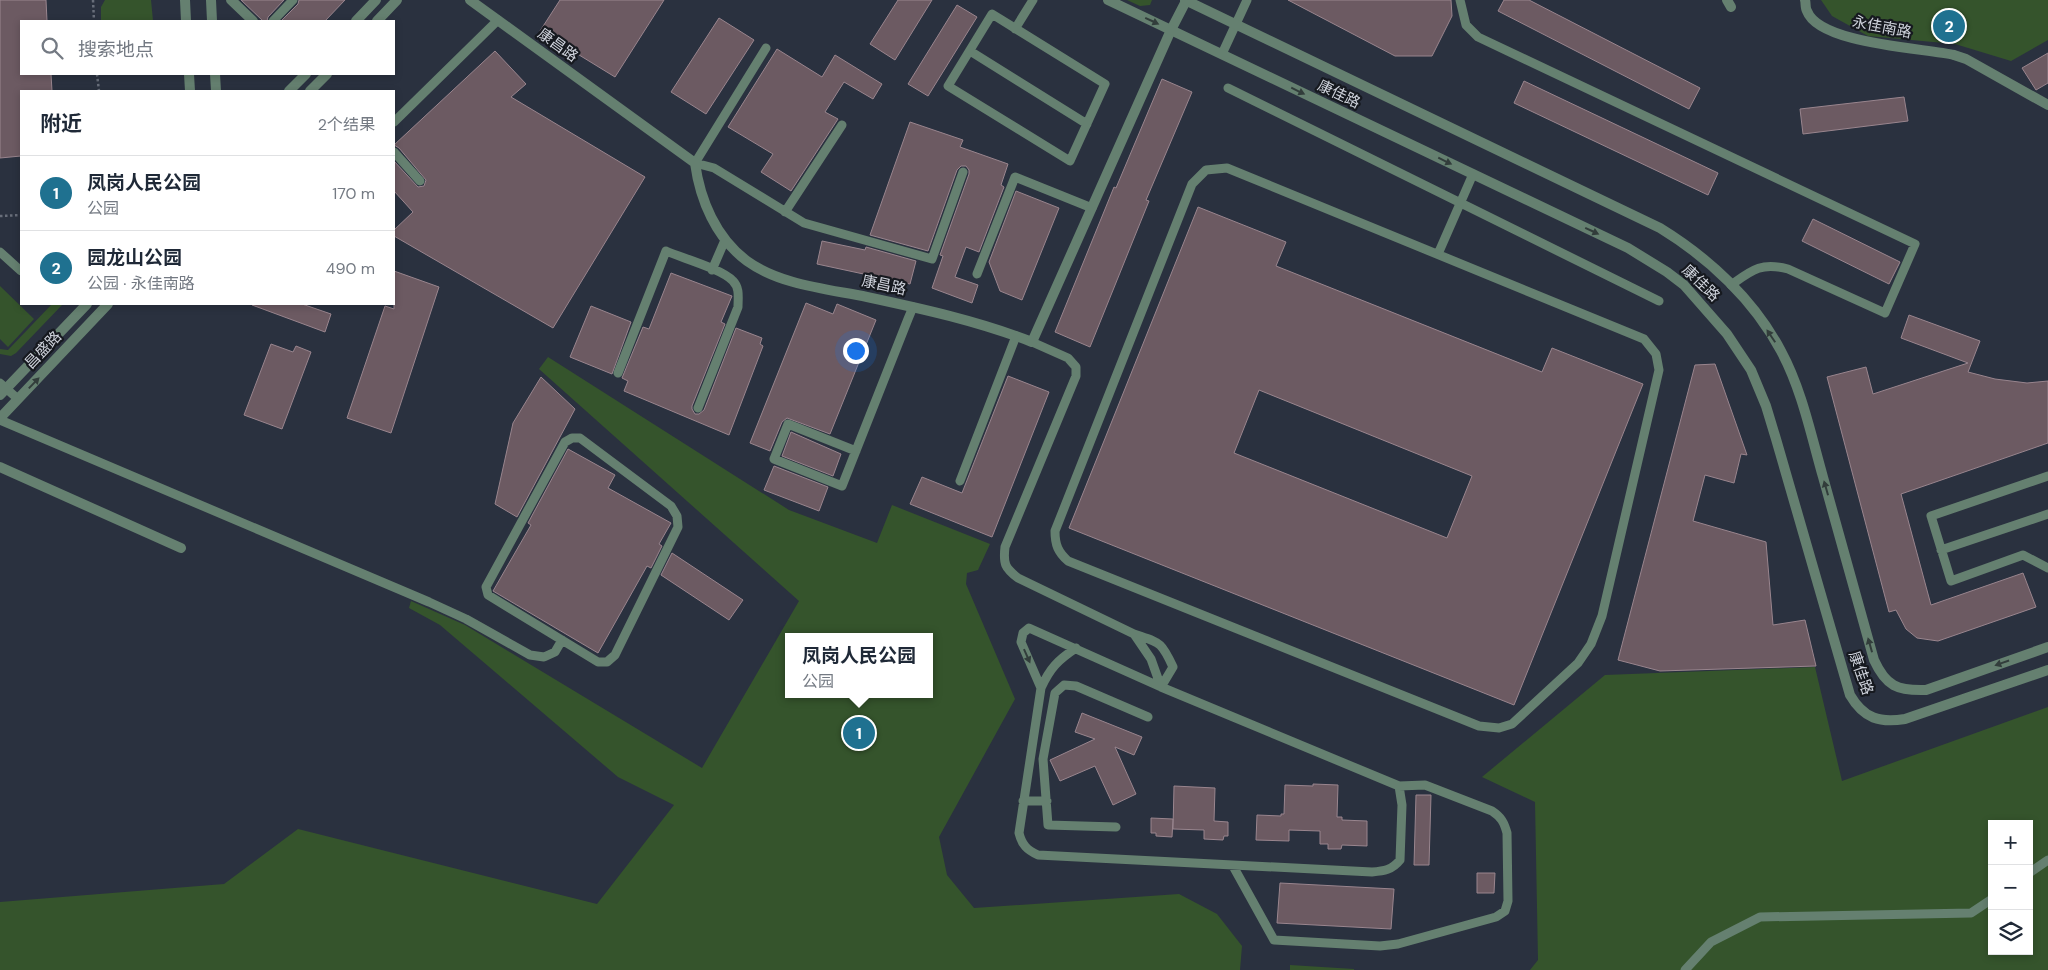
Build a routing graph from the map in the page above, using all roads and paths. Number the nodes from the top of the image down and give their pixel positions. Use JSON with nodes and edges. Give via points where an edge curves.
{"nodes":[{"id":1,"x":93,"y":0,"type":"edge"},
{"id":2,"x":185,"y":0,"type":"edge"},
{"id":3,"x":211,"y":0,"type":"edge"},
{"id":4,"x":231,"y":0,"type":"edge"},
{"id":5,"x":293,"y":0,"type":"edge"},
{"id":6,"x":376,"y":0,"type":"edge"},
{"id":7,"x":397,"y":0,"type":"edge"},
{"id":8,"x":470,"y":0,"type":"edge"},
{"id":9,"x":1033,"y":0,"type":"edge"},
{"id":10,"x":1108,"y":0,"type":"edge"},
{"id":11,"x":1186,"y":0,"type":"edge"},
{"id":12,"x":1247,"y":0,"type":"edge"},
{"id":13,"x":1460,"y":0,"type":"edge"},
{"id":14,"x":1805,"y":0,"type":"edge"},
{"id":15,"x":94,"y":20,"type":"edge"},
{"id":16,"x":186,"y":20,"type":"edge"},
{"id":17,"x":212,"y":20,"type":"edge"},
{"id":18,"x":252,"y":20,"type":"edge"},
{"id":19,"x":274,"y":20,"type":"edge"},
{"id":20,"x":357,"y":20,"type":"edge"},
{"id":21,"x":378,"y":20,"type":"edge"},
{"id":22,"x":498,"y":20,"type":"junction"},
{"id":23,"x":1236,"y":25,"type":"junction"},
{"id":24,"x":1015,"y":28,"type":"junction"},
{"id":25,"x":1171,"y":30,"type":"junction"},
{"id":26,"x":766,"y":48,"type":"dead end"},
{"id":27,"x":970,"y":51,"type":"junction"},
{"id":28,"x":1222,"y":54,"type":"junction"},
{"id":29,"x":97,"y":75,"type":"edge"},
{"id":30,"x":189,"y":75,"type":"edge"},
{"id":31,"x":215,"y":75,"type":"edge"},
{"id":32,"x":305,"y":75,"type":"edge"},
{"id":33,"x":307,"y":75,"type":"edge"},
{"id":34,"x":326,"y":75,"type":"edge"},
{"id":35,"x":314,"y":87,"type":"edge"},
{"id":36,"x":1228,"y":88,"type":"dead end"},
{"id":37,"x":98,"y":90,"type":"edge"},
{"id":38,"x":190,"y":90,"type":"edge"},
{"id":39,"x":216,"y":90,"type":"edge"},
{"id":40,"x":290,"y":90,"type":"edge"},
{"id":41,"x":2048,"y":104,"type":"edge"},
{"id":42,"x":395,"y":121,"type":"edge"},
{"id":43,"x":842,"y":124,"type":"dead end"},
{"id":44,"x":1087,"y":124,"type":"junction"},
{"id":45,"x":395,"y":153,"type":"edge"},
{"id":46,"x":695,"y":163,"type":"junction"},
{"id":47,"x":963,"y":172,"type":"dead end"},
{"id":48,"x":1473,"y":174,"type":"junction"},
{"id":49,"x":420,"y":181,"type":"dead end"},
{"id":50,"x":1460,"y":203,"type":"junction"},
{"id":51,"x":1092,"y":208,"type":"junction"},
{"id":52,"x":785,"y":212,"type":"junction"},
{"id":53,"x":20,"y":215,"type":"edge"},
{"id":54,"x":0,"y":216,"type":"edge"},
{"id":55,"x":725,"y":240,"type":"junction"},
{"id":56,"x":0,"y":252,"type":"edge"},
{"id":57,"x":1438,"y":254,"type":"junction"},
{"id":58,"x":20,"y":270,"type":"edge"},
{"id":59,"x":712,"y":270,"type":"junction"},
{"id":60,"x":978,"y":274,"type":"dead end"},
{"id":61,"x":1731,"y":285,"type":"junction"},
{"id":62,"x":1659,"y":302,"type":"dead end"},
{"id":63,"x":86,"y":305,"type":"edge"},
{"id":64,"x":107,"y":305,"type":"edge"},
{"id":65,"x":913,"y":307,"type":"junction"},
{"id":66,"x":1016,"y":336,"type":"junction"},
{"id":67,"x":1032,"y":342,"type":"junction"},
{"id":68,"x":618,"y":373,"type":"dead end"},
{"id":69,"x":2,"y":389,"type":"edge"},
{"id":70,"x":18,"y":398,"type":"junction"},
{"id":71,"x":698,"y":408,"type":"dead end"},
{"id":72,"x":0,"y":419,"type":"edge"},
{"id":73,"x":856,"y":451,"type":"junction"},
{"id":74,"x":0,"y":467,"type":"edge"},
{"id":75,"x":2048,"y":476,"type":"edge"},
{"id":76,"x":960,"y":481,"type":"dead end"},
{"id":77,"x":2048,"y":514,"type":"edge"},
{"id":78,"x":181,"y":548,"type":"dead end"},
{"id":79,"x":1941,"y":550,"type":"junction"},
{"id":80,"x":2048,"y":568,"type":"edge"},
{"id":81,"x":1134,"y":634,"type":"junction"},
{"id":82,"x":562,"y":640,"type":"junction"},
{"id":83,"x":2048,"y":647,"type":"edge"},
{"id":84,"x":1076,"y":648,"type":"junction"},
{"id":85,"x":2048,"y":670,"type":"edge"},
{"id":86,"x":1161,"y":687,"type":"junction"},
{"id":87,"x":1041,"y":688,"type":"junction"},
{"id":88,"x":1148,"y":717,"type":"dead end"},
{"id":89,"x":1398,"y":786,"type":"junction"},
{"id":90,"x":1023,"y":801,"type":"junction"},
{"id":91,"x":1047,"y":801,"type":"junction"},
{"id":92,"x":1116,"y":827,"type":"dead end"},
{"id":93,"x":2048,"y":860,"type":"edge"},
{"id":94,"x":1234,"y":866,"type":"junction"},
{"id":95,"x":2033,"y":870,"type":"edge"},
{"id":96,"x":1988,"y":902,"type":"edge"},
{"id":97,"x":1685,"y":970,"type":"edge"}],
"edges":[{"from":1,"to":15,"type":"path"},
{"from":2,"to":16,"type":"street"},
{"from":3,"to":17,"type":"street"},
{"from":4,"to":18,"type":"street"},
{"from":5,"to":19,"type":"lane"},
{"from":6,"to":20,"type":"street"},
{"from":7,"to":21,"type":"street"},
{"from":8,"to":22,"type":"street","name":"康昌路"},
{"from":9,"to":24,"type":"lane"},
{"from":10,"to":25,"type":"street","name":"康佳路","one_way":true},
{"from":11,"to":23,"type":"street","name":"康佳路"},
{"from":11,"to":25,"type":"street"},
{"from":12,"to":23,"type":"lane"},
{"from":13,"to":61,"type":"lane","via":[[1466,25],[1478,38],[1915,244],[1884,313],[1776,266],[1752,270]]},
{"from":14,"to":41,"type":"street","name":"永佳南路","via":[[1807,12],[1822,27],[1868,43],[1966,59]]},
{"from":22,"to":42,"type":"lane"},
{"from":22,"to":46,"type":"street","name":"康昌路"},
{"from":23,"to":28,"type":"lane"},
{"from":23,"to":61,"type":"street","name":"康佳路","via":[[1660,228],[1691,248]]},
{"from":24,"to":27,"type":"lane","via":[[992,14]]},
{"from":24,"to":44,"type":"lane","via":[[1106,84]]},
{"from":25,"to":28,"type":"street","name":"康佳路"},
{"from":25,"to":51,"type":"street"},
{"from":26,"to":46,"type":"lane"},
{"from":27,"to":44,"type":"lane"},
{"from":27,"to":44,"type":"lane","via":[[948,86],[972,101],[1070,161]]},
{"from":28,"to":48,"type":"street","name":"康佳路","one_way":true},
{"from":29,"to":37,"type":"path"},
{"from":30,"to":38,"type":"street"},
{"from":31,"to":39,"type":"street"},
{"from":32,"to":40,"type":"street"},
{"from":33,"to":35,"type":"street"},
{"from":34,"to":35,"type":"street"},
{"from":36,"to":50,"type":"lane"},
{"from":43,"to":52,"type":"lane"},
{"from":45,"to":49,"type":"lane"},
{"from":46,"to":52,"type":"lane","via":[[714,168]]},
{"from":46,"to":55,"type":"street","name":"康昌路","via":[[701,195]]},
{"from":47,"to":52,"type":"lane","via":[[932,259],[804,223]]},
{"from":48,"to":50,"type":"lane"},
{"from":48,"to":85,"type":"street","name":"康佳路","one_way":true,"via":[[1628,248],[1667,272],[1708,311],[1740,352],[1766,406],[1850,695],[1856,706],[1877,720],[1905,719]]},
{"from":50,"to":57,"type":"lane"},
{"from":50,"to":62,"type":"lane"},
{"from":51,"to":60,"type":"lane","via":[[1016,176]]},
{"from":51,"to":67,"type":"street"},
{"from":53,"to":54,"type":"path"},
{"from":55,"to":59,"type":"lane"},
{"from":55,"to":65,"type":"street","name":"康昌路","via":[[749,263],[779,277]]},
{"from":56,"to":58,"type":"lane"},
{"from":57,"to":57,"type":"lane","via":[[1644,339],[1658,362],[1659,370],[1604,606],[1591,644],[1578,663],[1512,724],[1499,728],[1479,726],[1068,561],[1059,554],[1055,532],[1192,184],[1206,170],[1227,168]]},
{"from":59,"to":68,"type":"lane","via":[[666,251]]},
{"from":59,"to":71,"type":"lane","via":[[734,282],[739,293],[738,307]]},
{"from":83,"to":61,"type":"street","name":"康佳路","one_way":true,"via":[[1926,690],[1909,691],[1894,686],[1881,675],[1796,386],[1780,350]]},
{"from":63,"to":69,"type":"street","name":"昌盛路"},
{"from":70,"to":64,"type":"street","name":"昌盛路","one_way":true},
{"from":65,"to":66,"type":"street","name":"康昌路","via":[[974,321]]},
{"from":65,"to":73,"type":"lane"},
{"from":66,"to":67,"type":"street","name":"康昌路"},
{"from":66,"to":76,"type":"lane"},
{"from":67,"to":81,"type":"lane","via":[[1068,358],[1076,366],[1076,376],[1006,547],[1004,560],[1008,571],[1018,578]]},
{"from":69,"to":70,"type":"lane"},
{"from":70,"to":72,"type":"street","name":"昌盛路"},
{"from":72,"to":82,"type":"lane","via":[[429,602],[530,655],[544,657],[555,652]]},
{"from":73,"to":73,"type":"lane","via":[[788,424],[774,459],[842,486]]},
{"from":74,"to":78,"type":"street"},
{"from":75,"to":79,"type":"lane","via":[[1931,516]]},
{"from":77,"to":79,"type":"lane"},
{"from":79,"to":80,"type":"lane","via":[[1950,581],[2023,555]]},
{"from":81,"to":86,"type":"lane","via":[[1151,660]]},
{"from":81,"to":86,"type":"lane","via":[[1158,642],[1170,660],[1173,667]]},
{"from":82,"to":82,"type":"lane","via":[[598,662],[607,662],[614,655],[678,527],[678,516],[671,506],[580,438],[565,442],[486,587],[488,596]]},
{"from":84,"to":86,"type":"lane"},
{"from":84,"to":87,"type":"lane","via":[[1048,672]]},
{"from":84,"to":87,"type":"lane","one_way":true,"via":[[1028,628],[1023,633],[1021,642]]},
{"from":86,"to":89,"type":"lane"},
{"from":87,"to":90,"type":"lane"},
{"from":88,"to":91,"type":"lane","via":[[1076,686],[1064,685],[1055,693],[1044,759]]},
{"from":89,"to":94,"type":"lane","via":[[1402,805],[1401,852],[1400,860],[1388,870]]},
{"from":89,"to":94,"type":"lane","via":[[1425,785],[1500,817],[1507,833],[1508,902],[1505,912],[1398,944],[1380,946],[1274,940]]},
{"from":90,"to":91,"type":"lane"},
{"from":90,"to":94,"type":"lane","via":[[1020,838],[1028,851],[1038,855]]},
{"from":91,"to":92,"type":"lane","via":[[1048,825]]},
{"from":93,"to":95,"type":"lane"},
{"from":96,"to":97,"type":"lane","via":[[1972,913],[1760,917],[1711,942]]}]}
